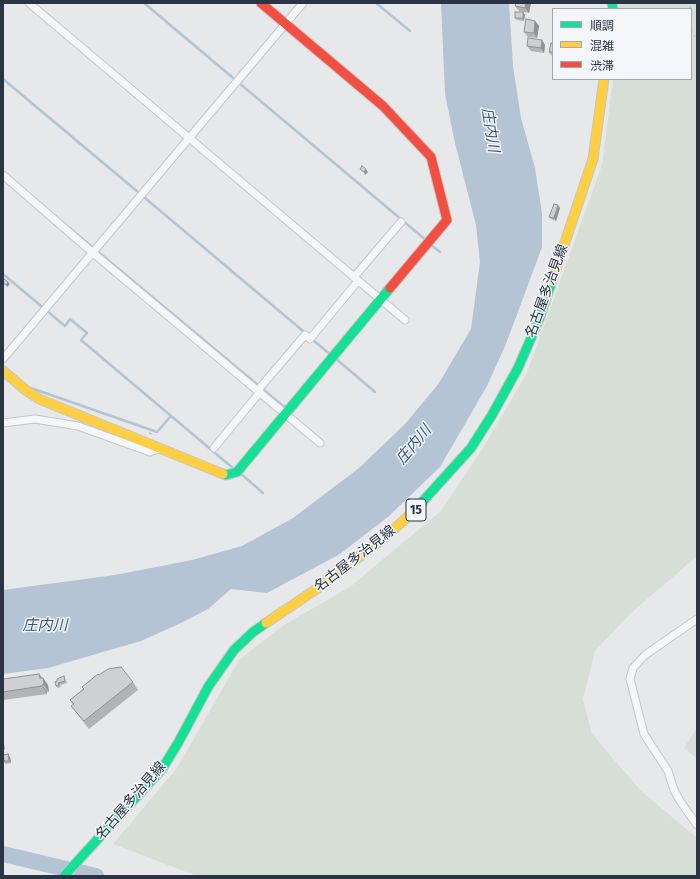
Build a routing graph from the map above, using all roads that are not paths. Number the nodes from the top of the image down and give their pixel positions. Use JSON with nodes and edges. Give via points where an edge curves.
{"nodes":[{"id":1,"x":29,"y":3,"type":"edge"},
{"id":2,"x":261,"y":3,"type":"edge"},
{"id":3,"x":302,"y":3,"type":"edge"},
{"id":4,"x":285,"y":24,"type":"junction"},
{"id":5,"x":604,"y":80,"type":"edge"},
{"id":6,"x":189,"y":138,"type":"junction"},
{"id":7,"x":3,"y":175,"type":"edge"},
{"id":8,"x":401,"y":222,"type":"dead end"},
{"id":9,"x":93,"y":253,"type":"junction"},
{"id":10,"x":356,"y":279,"type":"junction"},
{"id":11,"x":381,"y":300,"type":"junction"},
{"id":12,"x":405,"y":320,"type":"dead end"},
{"id":13,"x":3,"y":359,"type":"edge"},
{"id":14,"x":3,"y":371,"type":"edge"},
{"id":15,"x":259,"y":391,"type":"junction"},
{"id":16,"x":286,"y":413,"type":"junction"},
{"id":17,"x":3,"y":423,"type":"edge"},
{"id":18,"x":320,"y":443,"type":"dead end"},
{"id":19,"x":160,"y":448,"type":"junction"},
{"id":20,"x":214,"y":448,"type":"dead end"},
{"id":21,"x":697,"y":619,"type":"edge"},
{"id":22,"x":697,"y":825,"type":"edge"},
{"id":23,"x":64,"y":876,"type":"edge"}],
"edges":[{"from":1,"to":6,"type":"street"},
{"from":2,"to":4,"type":"main road"},
{"from":3,"to":4,"type":"street"},
{"from":4,"to":6,"type":"street"},
{"from":4,"to":11,"type":"main road","via":[[384,106],[431,157],[448,220]]},
{"from":5,"to":23,"type":"main road","name":"名古屋多治見線","number":"15","via":[[593,158],[539,320],[518,368],[471,448],[413,513],[384,538],[318,588],[253,632],[234,650],[208,687],[162,769]]},
{"from":6,"to":9,"type":"street"},
{"from":6,"to":10,"type":"street"},
{"from":7,"to":9,"type":"street"},
{"from":8,"to":10,"type":"street"},
{"from":9,"to":13,"type":"street"},
{"from":9,"to":15,"type":"street"},
{"from":10,"to":11,"type":"street"},
{"from":10,"to":15,"type":"street","via":[[310,339],[305,335]]},
{"from":11,"to":12,"type":"street"},
{"from":11,"to":16,"type":"main road"},
{"from":14,"to":19,"type":"main road","via":[[38,399]]},
{"from":15,"to":16,"type":"street"},
{"from":15,"to":20,"type":"street"},
{"from":16,"to":18,"type":"street"},
{"from":16,"to":19,"type":"main road","via":[[237,472],[226,476]]},
{"from":17,"to":19,"type":"street","via":[[35,420],[78,426],[150,452]]},
{"from":21,"to":22,"type":"street","via":[[645,655],[633,668],[630,679],[644,734],[668,771],[680,802]]}]}
